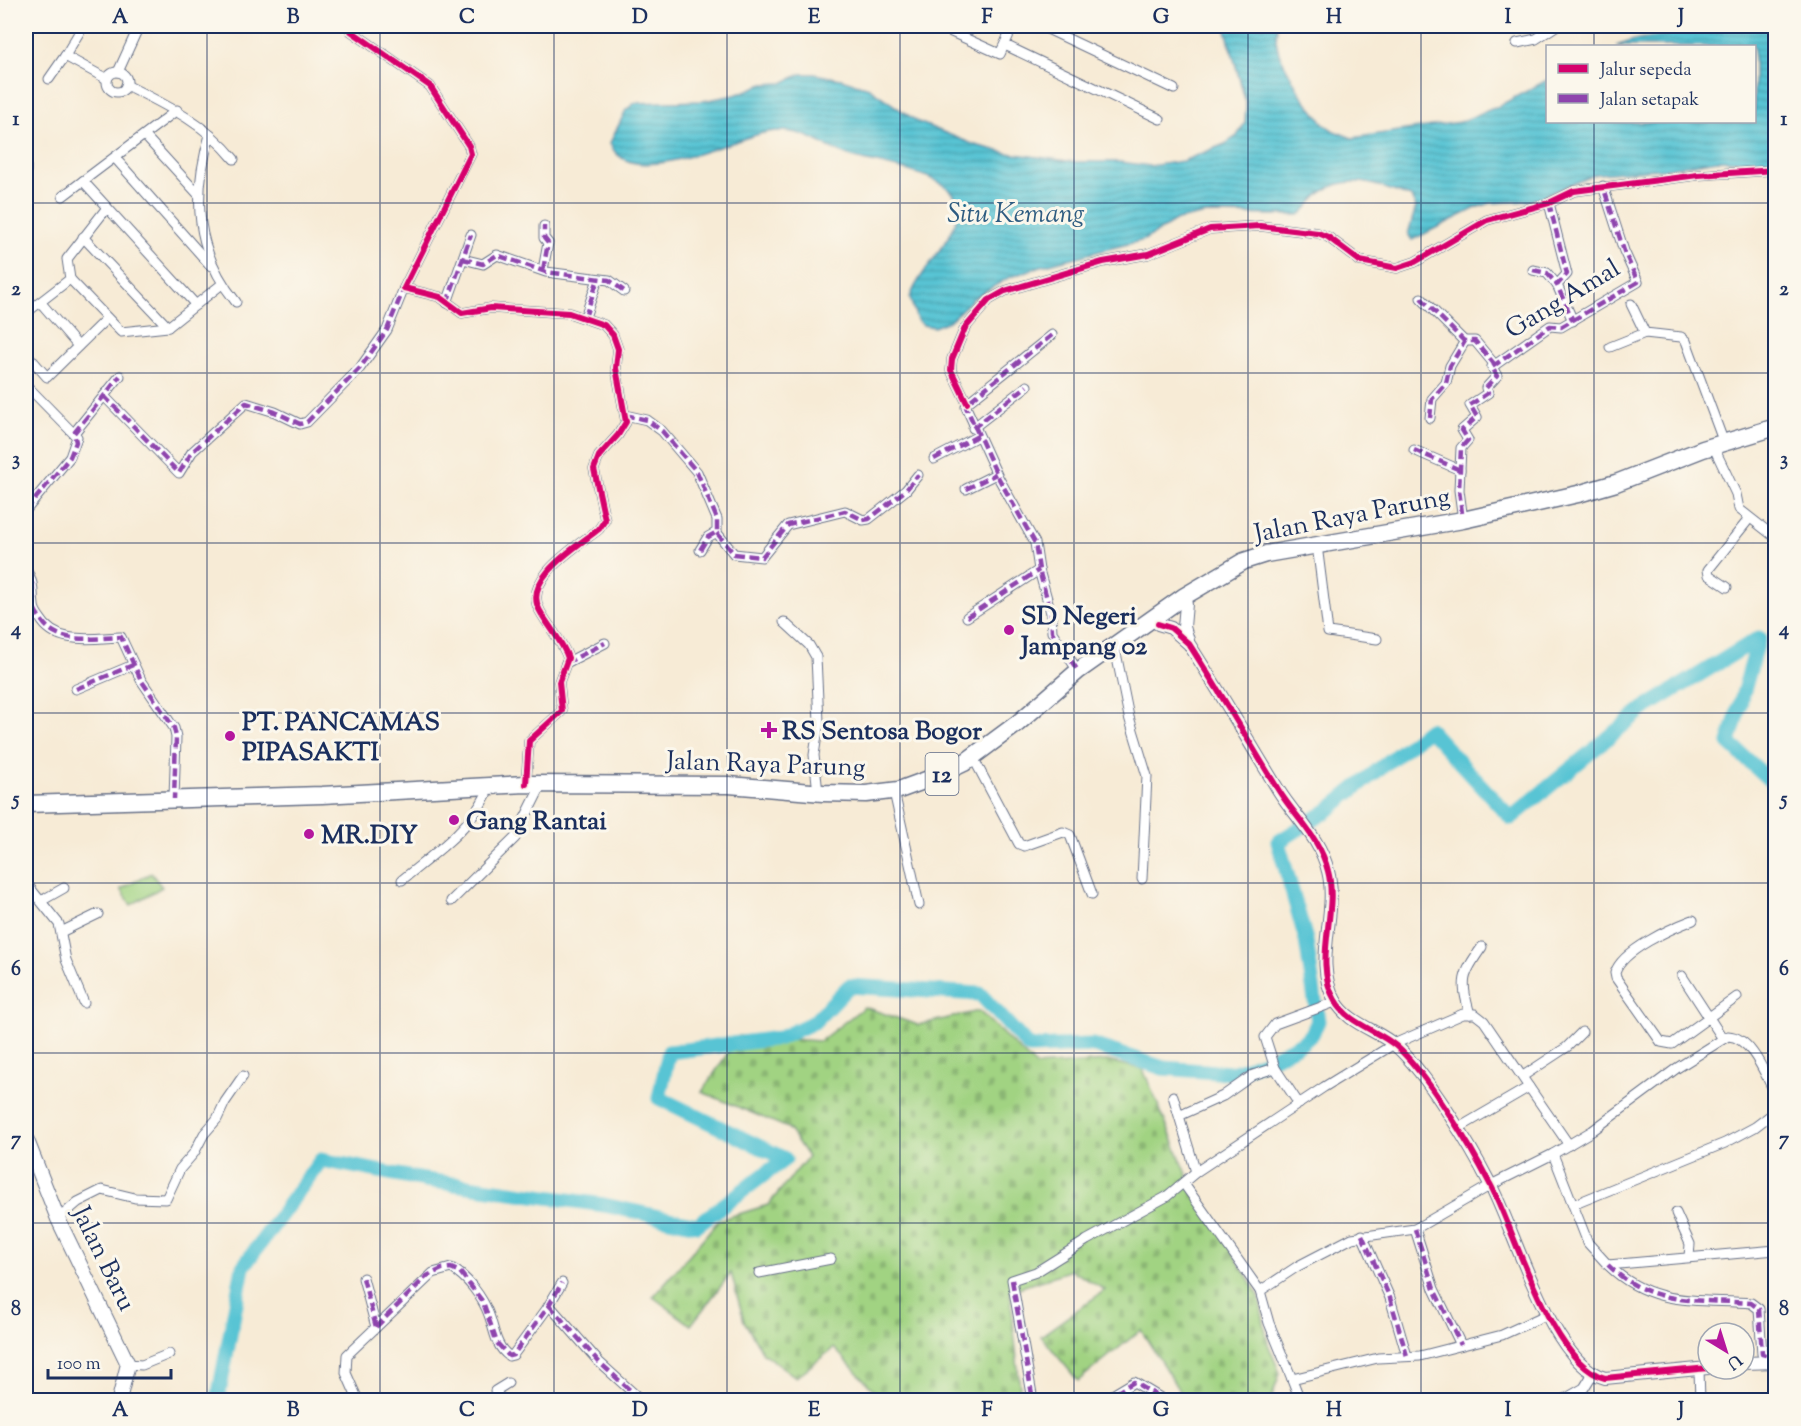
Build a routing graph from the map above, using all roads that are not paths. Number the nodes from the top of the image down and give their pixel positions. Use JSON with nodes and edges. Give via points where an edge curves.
{"nodes":[{"id":1,"x":83,"y":26,"type":"edge"},
{"id":2,"x":139,"y":26,"type":"edge"},
{"id":3,"x":349,"y":26,"type":"edge"},
{"id":4,"x":938,"y":26,"type":"edge"},
{"id":5,"x":1012,"y":26,"type":"edge"},
{"id":6,"x":1041,"y":26,"type":"edge"},
{"id":7,"x":1556,"y":26,"type":"edge"},
{"id":8,"x":1516,"y":43,"type":"dead end"},
{"id":9,"x":1005,"y":45,"type":"junction"},
{"id":10,"x":65,"y":56,"type":"junction"},
{"id":11,"x":118,"y":72,"type":"junction"},
{"id":12,"x":49,"y":79,"type":"dead end"},
{"id":13,"x":107,"y":79,"type":"junction"},
{"id":14,"x":126,"y":85,"type":"junction"},
{"id":15,"x":1174,"y":89,"type":"dead end"},
{"id":16,"x":177,"y":110,"type":"junction"},
{"id":17,"x":1160,"y":119,"type":"dead end"},
{"id":18,"x":210,"y":135,"type":"junction"},
{"id":19,"x":145,"y":136,"type":"junction"},
{"id":20,"x":115,"y":159,"type":"junction"},
{"id":21,"x":234,"y":159,"type":"dead end"},
{"id":22,"x":26,"y":162,"type":"edge"},
{"id":23,"x":1776,"y":170,"type":"edge"},
{"id":24,"x":26,"y":171,"type":"edge"},
{"id":25,"x":83,"y":181,"type":"junction"},
{"id":26,"x":1603,"y":186,"type":"junction"},
{"id":27,"x":198,"y":194,"type":"junction"},
{"id":28,"x":63,"y":196,"type":"dead end"},
{"id":29,"x":1549,"y":203,"type":"junction"},
{"id":30,"x":106,"y":208,"type":"junction"},
{"id":31,"x":544,"y":226,"type":"dead end"},
{"id":32,"x":471,"y":235,"type":"dead end"},
{"id":33,"x":83,"y":237,"type":"junction"},
{"id":34,"x":463,"y":259,"type":"junction"},
{"id":35,"x":212,"y":267,"type":"junction"},
{"id":36,"x":543,"y":270,"type":"junction"},
{"id":37,"x":1533,"y":270,"type":"dead end"},
{"id":38,"x":70,"y":279,"type":"junction"},
{"id":39,"x":598,"y":279,"type":"junction"},
{"id":40,"x":222,"y":284,"type":"junction"},
{"id":41,"x":1557,"y":285,"type":"junction"},
{"id":42,"x":404,"y":288,"type":"junction"},
{"id":43,"x":624,"y":291,"type":"dead end"},
{"id":44,"x":1421,"y":298,"type":"dead end"},
{"id":45,"x":236,"y":302,"type":"dead end"},
{"id":46,"x":41,"y":303,"type":"junction"},
{"id":47,"x":447,"y":303,"type":"junction"},
{"id":48,"x":1631,"y":304,"type":"dead end"},
{"id":49,"x":196,"y":306,"type":"junction"},
{"id":50,"x":26,"y":313,"type":"edge"},
{"id":51,"x":585,"y":317,"type":"junction"},
{"id":52,"x":107,"y":318,"type":"junction"},
{"id":53,"x":1573,"y":321,"type":"junction"},
{"id":54,"x":168,"y":327,"type":"junction"},
{"id":55,"x":1645,"y":333,"type":"junction"},
{"id":56,"x":1052,"y":335,"type":"dead end"},
{"id":57,"x":1465,"y":342,"type":"junction"},
{"id":58,"x":78,"y":346,"type":"junction"},
{"id":59,"x":1610,"y":347,"type":"dead end"},
{"id":60,"x":26,"y":353,"type":"edge"},
{"id":61,"x":1494,"y":365,"type":"junction"},
{"id":62,"x":120,"y":376,"type":"dead end"},
{"id":63,"x":47,"y":377,"type":"junction"},
{"id":64,"x":26,"y":385,"type":"edge"},
{"id":65,"x":40,"y":386,"type":"dead end"},
{"id":66,"x":1027,"y":386,"type":"dead end"},
{"id":67,"x":104,"y":396,"type":"junction"},
{"id":68,"x":967,"y":403,"type":"junction"},
{"id":69,"x":625,"y":415,"type":"junction"},
{"id":70,"x":1430,"y":418,"type":"dead end"},
{"id":71,"x":1776,"y":427,"type":"edge"},
{"id":72,"x":975,"y":432,"type":"junction"},
{"id":73,"x":74,"y":433,"type":"junction"},
{"id":74,"x":1776,"y":434,"type":"edge"},
{"id":75,"x":1720,"y":447,"type":"junction"},
{"id":76,"x":1414,"y":450,"type":"dead end"},
{"id":77,"x":934,"y":459,"type":"dead end"},
{"id":78,"x":1460,"y":470,"type":"junction"},
{"id":79,"x":996,"y":474,"type":"junction"},
{"id":80,"x":918,"y":475,"type":"dead end"},
{"id":81,"x":966,"y":489,"type":"dead end"},
{"id":82,"x":26,"y":510,"type":"edge"},
{"id":83,"x":1749,"y":519,"type":"junction"},
{"id":84,"x":1463,"y":520,"type":"junction"},
{"id":85,"x":717,"y":533,"type":"junction"},
{"id":86,"x":1776,"y":538,"type":"edge"},
{"id":87,"x":700,"y":550,"type":"dead end"},
{"id":88,"x":1318,"y":553,"type":"junction"},
{"id":89,"x":26,"y":570,"type":"edge"},
{"id":90,"x":1039,"y":570,"type":"junction"},
{"id":91,"x":1727,"y":587,"type":"dead end"},
{"id":92,"x":1186,"y":604,"type":"junction"},
{"id":93,"x":967,"y":617,"type":"dead end"},
{"id":94,"x":784,"y":622,"type":"dead end"},
{"id":95,"x":1158,"y":624,"type":"junction"},
{"id":96,"x":1377,"y":639,"type":"dead end"},
{"id":97,"x":605,"y":643,"type":"dead end"},
{"id":98,"x":1189,"y":644,"type":"junction"},
{"id":99,"x":1116,"y":653,"type":"junction"},
{"id":100,"x":566,"y":663,"type":"junction"},
{"id":101,"x":133,"y":665,"type":"junction"},
{"id":102,"x":1078,"y":671,"type":"junction"},
{"id":103,"x":76,"y":689,"type":"dead end"},
{"id":104,"x":976,"y":763,"type":"junction"},
{"id":105,"x":532,"y":787,"type":"junction"},
{"id":106,"x":762,"y":791,"type":"junction"},
{"id":107,"x":818,"y":793,"type":"junction"},
{"id":108,"x":486,"y":795,"type":"junction"},
{"id":109,"x":895,"y":796,"type":"junction"},
{"id":110,"x":174,"y":799,"type":"junction"},
{"id":111,"x":26,"y":804,"type":"edge"},
{"id":112,"x":26,"y":814,"type":"edge"},
{"id":113,"x":1142,"y":879,"type":"dead end"},
{"id":114,"x":402,"y":880,"type":"dead end"},
{"id":115,"x":26,"y":883,"type":"edge"},
{"id":116,"x":64,"y":888,"type":"dead end"},
{"id":117,"x":1092,"y":894,"type":"dead end"},
{"id":118,"x":41,"y":901,"type":"junction"},
{"id":119,"x":451,"y":901,"type":"dead end"},
{"id":120,"x":919,"y":905,"type":"dead end"},
{"id":121,"x":98,"y":915,"type":"dead end"},
{"id":122,"x":1694,"y":920,"type":"dead end"},
{"id":123,"x":61,"y":932,"type":"junction"},
{"id":124,"x":1482,"y":947,"type":"dead end"},
{"id":125,"x":1682,"y":976,"type":"dead end"},
{"id":126,"x":1737,"y":997,"type":"dead end"},
{"id":127,"x":84,"y":1003,"type":"dead end"},
{"id":128,"x":1329,"y":1004,"type":"junction"},
{"id":129,"x":1470,"y":1014,"type":"junction"},
{"id":130,"x":1708,"y":1018,"type":"junction"},
{"id":131,"x":1582,"y":1032,"type":"dead end"},
{"id":132,"x":1723,"y":1039,"type":"junction"},
{"id":133,"x":1394,"y":1044,"type":"junction"},
{"id":134,"x":1275,"y":1067,"type":"junction"},
{"id":135,"x":243,"y":1076,"type":"dead end"},
{"id":136,"x":1523,"y":1076,"type":"junction"},
{"id":137,"x":1529,"y":1086,"type":"junction"},
{"id":138,"x":1776,"y":1095,"type":"edge"},
{"id":139,"x":1173,"y":1096,"type":"dead end"},
{"id":140,"x":1299,"y":1104,"type":"junction"},
{"id":141,"x":1776,"y":1111,"type":"edge"},
{"id":142,"x":1181,"y":1115,"type":"junction"},
{"id":143,"x":1457,"y":1129,"type":"junction"},
{"id":144,"x":26,"y":1138,"type":"edge"},
{"id":145,"x":1569,"y":1145,"type":"junction"},
{"id":146,"x":1553,"y":1154,"type":"junction"},
{"id":147,"x":1196,"y":1172,"type":"junction"},
{"id":148,"x":1184,"y":1184,"type":"junction"},
{"id":149,"x":1491,"y":1185,"type":"junction"},
{"id":150,"x":1575,"y":1204,"type":"junction"},
{"id":151,"x":1676,"y":1214,"type":"dead end"},
{"id":152,"x":58,"y":1219,"type":"junction"},
{"id":153,"x":1414,"y":1229,"type":"junction"},
{"id":154,"x":1362,"y":1235,"type":"junction"},
{"id":155,"x":1776,"y":1250,"type":"edge"},
{"id":156,"x":1689,"y":1257,"type":"junction"},
{"id":157,"x":831,"y":1259,"type":"dead end"},
{"id":158,"x":1608,"y":1265,"type":"junction"},
{"id":159,"x":759,"y":1273,"type":"dead end"},
{"id":160,"x":363,"y":1278,"type":"dead end"},
{"id":161,"x":562,"y":1283,"type":"dead end"},
{"id":162,"x":1260,"y":1291,"type":"junction"},
{"id":163,"x":549,"y":1305,"type":"junction"},
{"id":164,"x":1548,"y":1314,"type":"junction"},
{"id":165,"x":376,"y":1327,"type":"junction"},
{"id":166,"x":1461,"y":1345,"type":"junction"},
{"id":167,"x":169,"y":1354,"type":"dead end"},
{"id":168,"x":1407,"y":1356,"type":"junction"},
{"id":169,"x":1776,"y":1360,"type":"edge"},
{"id":170,"x":1756,"y":1362,"type":"edge"},
{"id":171,"x":128,"y":1364,"type":"junction"},
{"id":172,"x":1696,"y":1370,"type":"edge"},
{"id":173,"x":1592,"y":1375,"type":"junction"},
{"id":174,"x":1292,"y":1379,"type":"junction"},
{"id":175,"x":1702,"y":1381,"type":"edge"},
{"id":176,"x":508,"y":1383,"type":"dead end"},
{"id":177,"x":119,"y":1401,"type":"edge"},
{"id":178,"x":358,"y":1401,"type":"edge"},
{"id":179,"x":502,"y":1401,"type":"edge"},
{"id":180,"x":640,"y":1401,"type":"edge"},
{"id":181,"x":1033,"y":1401,"type":"edge"},
{"id":182,"x":1104,"y":1401,"type":"edge"},
{"id":183,"x":1164,"y":1401,"type":"edge"},
{"id":184,"x":1300,"y":1401,"type":"edge"},
{"id":185,"x":1563,"y":1401,"type":"edge"},
{"id":186,"x":1700,"y":1401,"type":"edge"}],
"edges":[{"from":1,"to":10,"type":"street"},
{"from":2,"to":11,"type":"street"},
{"from":3,"to":42,"type":"street","via":[[430,87],[471,154]]},
{"from":4,"to":9,"type":"street","via":[[1000,54]]},
{"from":5,"to":9,"type":"street"},
{"from":6,"to":15,"type":"street"},
{"from":7,"to":8,"type":"street","via":[[1536,39]]},
{"from":9,"to":17,"type":"street"},
{"from":10,"to":12,"type":"street"},
{"from":10,"to":13,"type":"street"},
{"from":11,"to":13,"type":"street"},
{"from":11,"to":14,"type":"street","via":[[126,78]]},
{"from":13,"to":14,"type":"street","via":[[108,87],[114,91],[121,91]]},
{"from":14,"to":16,"type":"street"},
{"from":16,"to":18,"type":"street"},
{"from":16,"to":19,"type":"street"},
{"from":18,"to":21,"type":"street"},
{"from":18,"to":27,"type":"street","via":[[200,169]]},
{"from":19,"to":20,"type":"street"},
{"from":19,"to":27,"type":"street"},
{"from":20,"to":25,"type":"street"},
{"from":20,"to":35,"type":"street"},
{"from":22,"to":24,"type":"street"},
{"from":23,"to":26,"type":"street"},
{"from":25,"to":28,"type":"street"},
{"from":25,"to":30,"type":"street"},
{"from":26,"to":29,"type":"street","via":[[1574,191]]},
{"from":26,"to":53,"type":"street","name":"Gang Amal","via":[[1638,282]]},
{"from":27,"to":35,"type":"street"},
{"from":29,"to":41,"type":"street","via":[[1567,274]]},
{"from":29,"to":68,"type":"street","via":[[1488,219],[1414,262],[1396,268],[1360,261],[1318,233],[1222,226],[1139,257],[1103,262],[1005,291],[973,316],[952,359],[951,370]]},
{"from":30,"to":33,"type":"street"},
{"from":30,"to":49,"type":"street"},
{"from":31,"to":36,"type":"street","via":[[548,243]]},
{"from":32,"to":34,"type":"street"},
{"from":33,"to":38,"type":"street","via":[[67,259]]},
{"from":33,"to":54,"type":"street"},
{"from":34,"to":36,"type":"street","via":[[483,264],[497,255]]},
{"from":34,"to":47,"type":"street"},
{"from":35,"to":40,"type":"street"},
{"from":36,"to":39,"type":"street"},
{"from":37,"to":41,"type":"street","via":[[1546,273]]},
{"from":38,"to":46,"type":"street"},
{"from":38,"to":52,"type":"street"},
{"from":39,"to":43,"type":"street","via":[[609,280]]},
{"from":39,"to":51,"type":"street"},
{"from":40,"to":45,"type":"street"},
{"from":40,"to":49,"type":"street"},
{"from":41,"to":53,"type":"street"},
{"from":42,"to":47,"type":"street","via":[[440,297]]},
{"from":42,"to":67,"type":"street","via":[[387,330],[360,368],[307,422],[300,424],[247,402],[192,452],[179,473]]},
{"from":44,"to":57,"type":"street"},
{"from":46,"to":50,"type":"street"},
{"from":46,"to":58,"type":"street"},
{"from":47,"to":51,"type":"street","via":[[462,313],[491,308]]},
{"from":48,"to":55,"type":"street"},
{"from":49,"to":54,"type":"street"},
{"from":51,"to":69,"type":"street","via":[[604,325],[613,335]]},
{"from":52,"to":54,"type":"street","via":[[122,332]]},
{"from":52,"to":58,"type":"street"},
{"from":53,"to":61,"type":"street","name":"Gang Amal","via":[[1561,327],[1550,326]]},
{"from":55,"to":59,"type":"street"},
{"from":55,"to":75,"type":"street","via":[[1686,341]]},
{"from":56,"to":68,"type":"street"},
{"from":57,"to":61,"type":"street","via":[[1475,341]]},
{"from":57,"to":70,"type":"street","via":[[1450,366],[1445,386],[1432,399]]},
{"from":58,"to":63,"type":"street"},
{"from":60,"to":63,"type":"street"},
{"from":61,"to":78,"type":"street","name":"Gang Amal","via":[[1491,369],[1497,376],[1486,388],[1488,393],[1470,405],[1477,417],[1462,430],[1468,440],[1461,446]]},
{"from":62,"to":67,"type":"street"},
{"from":63,"to":65,"type":"street"},
{"from":64,"to":73,"type":"street"},
{"from":66,"to":72,"type":"street"},
{"from":67,"to":73,"type":"street"},
{"from":68,"to":72,"type":"street"},
{"from":69,"to":85,"type":"street","via":[[647,420],[662,431],[697,472],[717,519]]},
{"from":69,"to":100,"type":"street","via":[[624,428],[599,456],[594,469],[603,525],[547,573],[535,592],[536,605],[566,653]]},
{"from":71,"to":75,"type":"highway","name":"Jalan Raya Parung","number":"12"},
{"from":72,"to":77,"type":"street"},
{"from":72,"to":79,"type":"street"},
{"from":73,"to":82,"type":"street","via":[[76,442],[70,457]]},
{"from":74,"to":75,"type":"highway","name":"Jalan Raya Parung","number":"12"},
{"from":75,"to":83,"type":"street","via":[[1739,509]]},
{"from":75,"to":84,"type":"highway","name":"Jalan Raya Parung","number":"12","via":[[1616,483]]},
{"from":75,"to":88,"type":"highway","name":"Jalan Raya Parung","number":"12","via":[[1621,488],[1573,501]]},
{"from":76,"to":78,"type":"street"},
{"from":78,"to":84,"type":"street","name":"Gang Amal"},
{"from":79,"to":81,"type":"street"},
{"from":79,"to":90,"type":"street","via":[[1035,543]]},
{"from":80,"to":85,"type":"street","via":[[906,490],[868,519],[845,511],[788,525],[762,557],[734,554]]},
{"from":83,"to":86,"type":"street"},
{"from":83,"to":91,"type":"street","via":[[1708,570],[1709,575]]},
{"from":84,"to":102,"type":"highway","name":"Jalan Raya Parung","number":"12","via":[[1244,561],[1183,597]]},
{"from":85,"to":87,"type":"street","via":[[708,537]]},
{"from":88,"to":92,"type":"highway","name":"Jalan Raya Parung","number":"12","via":[[1244,567]]},
{"from":88,"to":96,"type":"street","via":[[1328,632]]},
{"from":89,"to":101,"type":"street","via":[[35,589],[33,607],[55,634],[75,639],[121,637]]},
{"from":90,"to":93,"type":"street"},
{"from":90,"to":102,"type":"street","via":[[1052,632]]},
{"from":92,"to":95,"type":"highway","name":"Jalan Raya Parung","number":"12"},
{"from":92,"to":98,"type":"street","via":[[1184,627]]},
{"from":94,"to":107,"type":"street","via":[[816,657],[819,722],[814,755]]},
{"from":95,"to":98,"type":"street","via":[[1171,628]]},
{"from":95,"to":99,"type":"highway","name":"Jalan Raya Parung","number":"12"},
{"from":97,"to":100,"type":"street"},
{"from":98,"to":128,"type":"street","via":[[1281,793],[1313,834],[1329,873]]},
{"from":99,"to":104,"type":"highway","name":"Jalan Raya Parung","number":"12"},
{"from":99,"to":113,"type":"street","via":[[1129,717],[1147,776]]},
{"from":100,"to":105,"type":"street","via":[[559,682],[562,711],[529,741]]},
{"from":101,"to":103,"type":"street"},
{"from":101,"to":110,"type":"street","via":[[174,728]]},
{"from":102,"to":107,"type":"highway","name":"Jalan Raya Parung","number":"12","via":[[989,746],[937,776],[899,790]]},
{"from":104,"to":109,"type":"highway","name":"Jalan Raya Parung","number":"12","via":[[940,782]]},
{"from":104,"to":117,"type":"street","via":[[1019,844],[1024,846],[1063,832],[1070,834]]},
{"from":105,"to":106,"type":"highway","name":"Jalan Raya Parung","number":"12","via":[[729,785]]},
{"from":105,"to":108,"type":"highway","name":"Jalan Raya Parung","number":"12"},
{"from":105,"to":110,"type":"highway","name":"Jalan Raya Parung","number":"12"},
{"from":105,"to":119,"type":"street","via":[[515,838]]},
{"from":106,"to":107,"type":"highway","name":"Jalan Raya Parung","number":"12"},
{"from":106,"to":109,"type":"highway","name":"Jalan Raya Parung","number":"12","via":[[866,801]]},
{"from":108,"to":112,"type":"highway","name":"Jalan Raya Parung","number":"12","via":[[322,805]]},
{"from":108,"to":114,"type":"street","via":[[450,840]]},
{"from":109,"to":120,"type":"street"},
{"from":110,"to":111,"type":"highway","name":"Jalan Raya Parung","number":"12"},
{"from":115,"to":118,"type":"street"},
{"from":116,"to":118,"type":"street"},
{"from":118,"to":123,"type":"street"},
{"from":121,"to":123,"type":"street"},
{"from":122,"to":130,"type":"street","via":[[1649,941],[1618,966],[1615,973],[1661,1042],[1667,1045]]},
{"from":123,"to":127,"type":"street","via":[[66,960]]},
{"from":124,"to":129,"type":"street","via":[[1463,977]]},
{"from":125,"to":130,"type":"street"},
{"from":126,"to":130,"type":"street"},
{"from":128,"to":133,"type":"street"},
{"from":128,"to":134,"type":"street","via":[[1268,1030],[1265,1037]]},
{"from":129,"to":133,"type":"street"},
{"from":129,"to":136,"type":"street","via":[[1484,1021]]},
{"from":130,"to":132,"type":"street"},
{"from":131,"to":136,"type":"street","via":[[1567,1047]]},
{"from":132,"to":138,"type":"street","via":[[1735,1036],[1746,1045]]},
{"from":132,"to":145,"type":"street"},
{"from":133,"to":140,"type":"street"},
{"from":133,"to":143,"type":"street","via":[[1415,1067]]},
{"from":134,"to":140,"type":"street"},
{"from":134,"to":142,"type":"street"},
{"from":135,"to":152,"type":"street","via":[[180,1169],[166,1199],[141,1199],[102,1190],[78,1202]]},
{"from":136,"to":137,"type":"street"},
{"from":137,"to":143,"type":"street"},
{"from":137,"to":145,"type":"street"},
{"from":139,"to":142,"type":"street"},
{"from":140,"to":147,"type":"street"},
{"from":141,"to":150,"type":"street","via":[[1725,1143]]},
{"from":142,"to":147,"type":"street"},
{"from":143,"to":149,"type":"street"},
{"from":144,"to":152,"type":"main road","name":"Jalan Baru"},
{"from":145,"to":146,"type":"street"},
{"from":146,"to":149,"type":"street"},
{"from":146,"to":150,"type":"street"},
{"from":147,"to":148,"type":"street"},
{"from":148,"to":162,"type":"street"},
{"from":148,"to":181,"type":"street","via":[[1047,1266],[1012,1280]]},
{"from":149,"to":153,"type":"street"},
{"from":149,"to":164,"type":"street","via":[[1531,1284]]},
{"from":150,"to":158,"type":"street","via":[[1588,1243]]},
{"from":151,"to":156,"type":"street","via":[[1690,1244]]},
{"from":152,"to":171,"type":"main road","name":"Jalan Baru"},
{"from":153,"to":154,"type":"street"},
{"from":153,"to":166,"type":"street","via":[[1434,1289]]},
{"from":154,"to":162,"type":"street","via":[[1307,1261]]},
{"from":154,"to":168,"type":"street","via":[[1390,1298]]},
{"from":155,"to":156,"type":"street"},
{"from":156,"to":158,"type":"street"},
{"from":157,"to":159,"type":"street"},
{"from":158,"to":169,"type":"street","via":[[1627,1283],[1673,1299],[1751,1303],[1759,1310],[1762,1354]]},
{"from":160,"to":165,"type":"street"},
{"from":161,"to":163,"type":"street"},
{"from":162,"to":174,"type":"street"},
{"from":163,"to":165,"type":"street","via":[[509,1356],[497,1343],[483,1302],[460,1272],[442,1269],[427,1276]]},
{"from":163,"to":180,"type":"street"},
{"from":164,"to":166,"type":"street","via":[[1502,1335]]},
{"from":164,"to":173,"type":"street"},
{"from":165,"to":178,"type":"street","via":[[345,1358],[346,1373]]},
{"from":166,"to":168,"type":"street"},
{"from":167,"to":171,"type":"street","via":[[142,1365]]},
{"from":168,"to":174,"type":"street","via":[[1378,1358]]},
{"from":169,"to":170,"type":"street"},
{"from":171,"to":177,"type":"main road"},
{"from":172,"to":173,"type":"street","via":[[1605,1378]]},
{"from":173,"to":185,"type":"street","via":[[1584,1389]]},
{"from":174,"to":184,"type":"street"},
{"from":175,"to":186,"type":"street"},
{"from":176,"to":179,"type":"street","via":[[495,1391]]},
{"from":182,"to":183,"type":"street","via":[[1134,1382]]}]}
